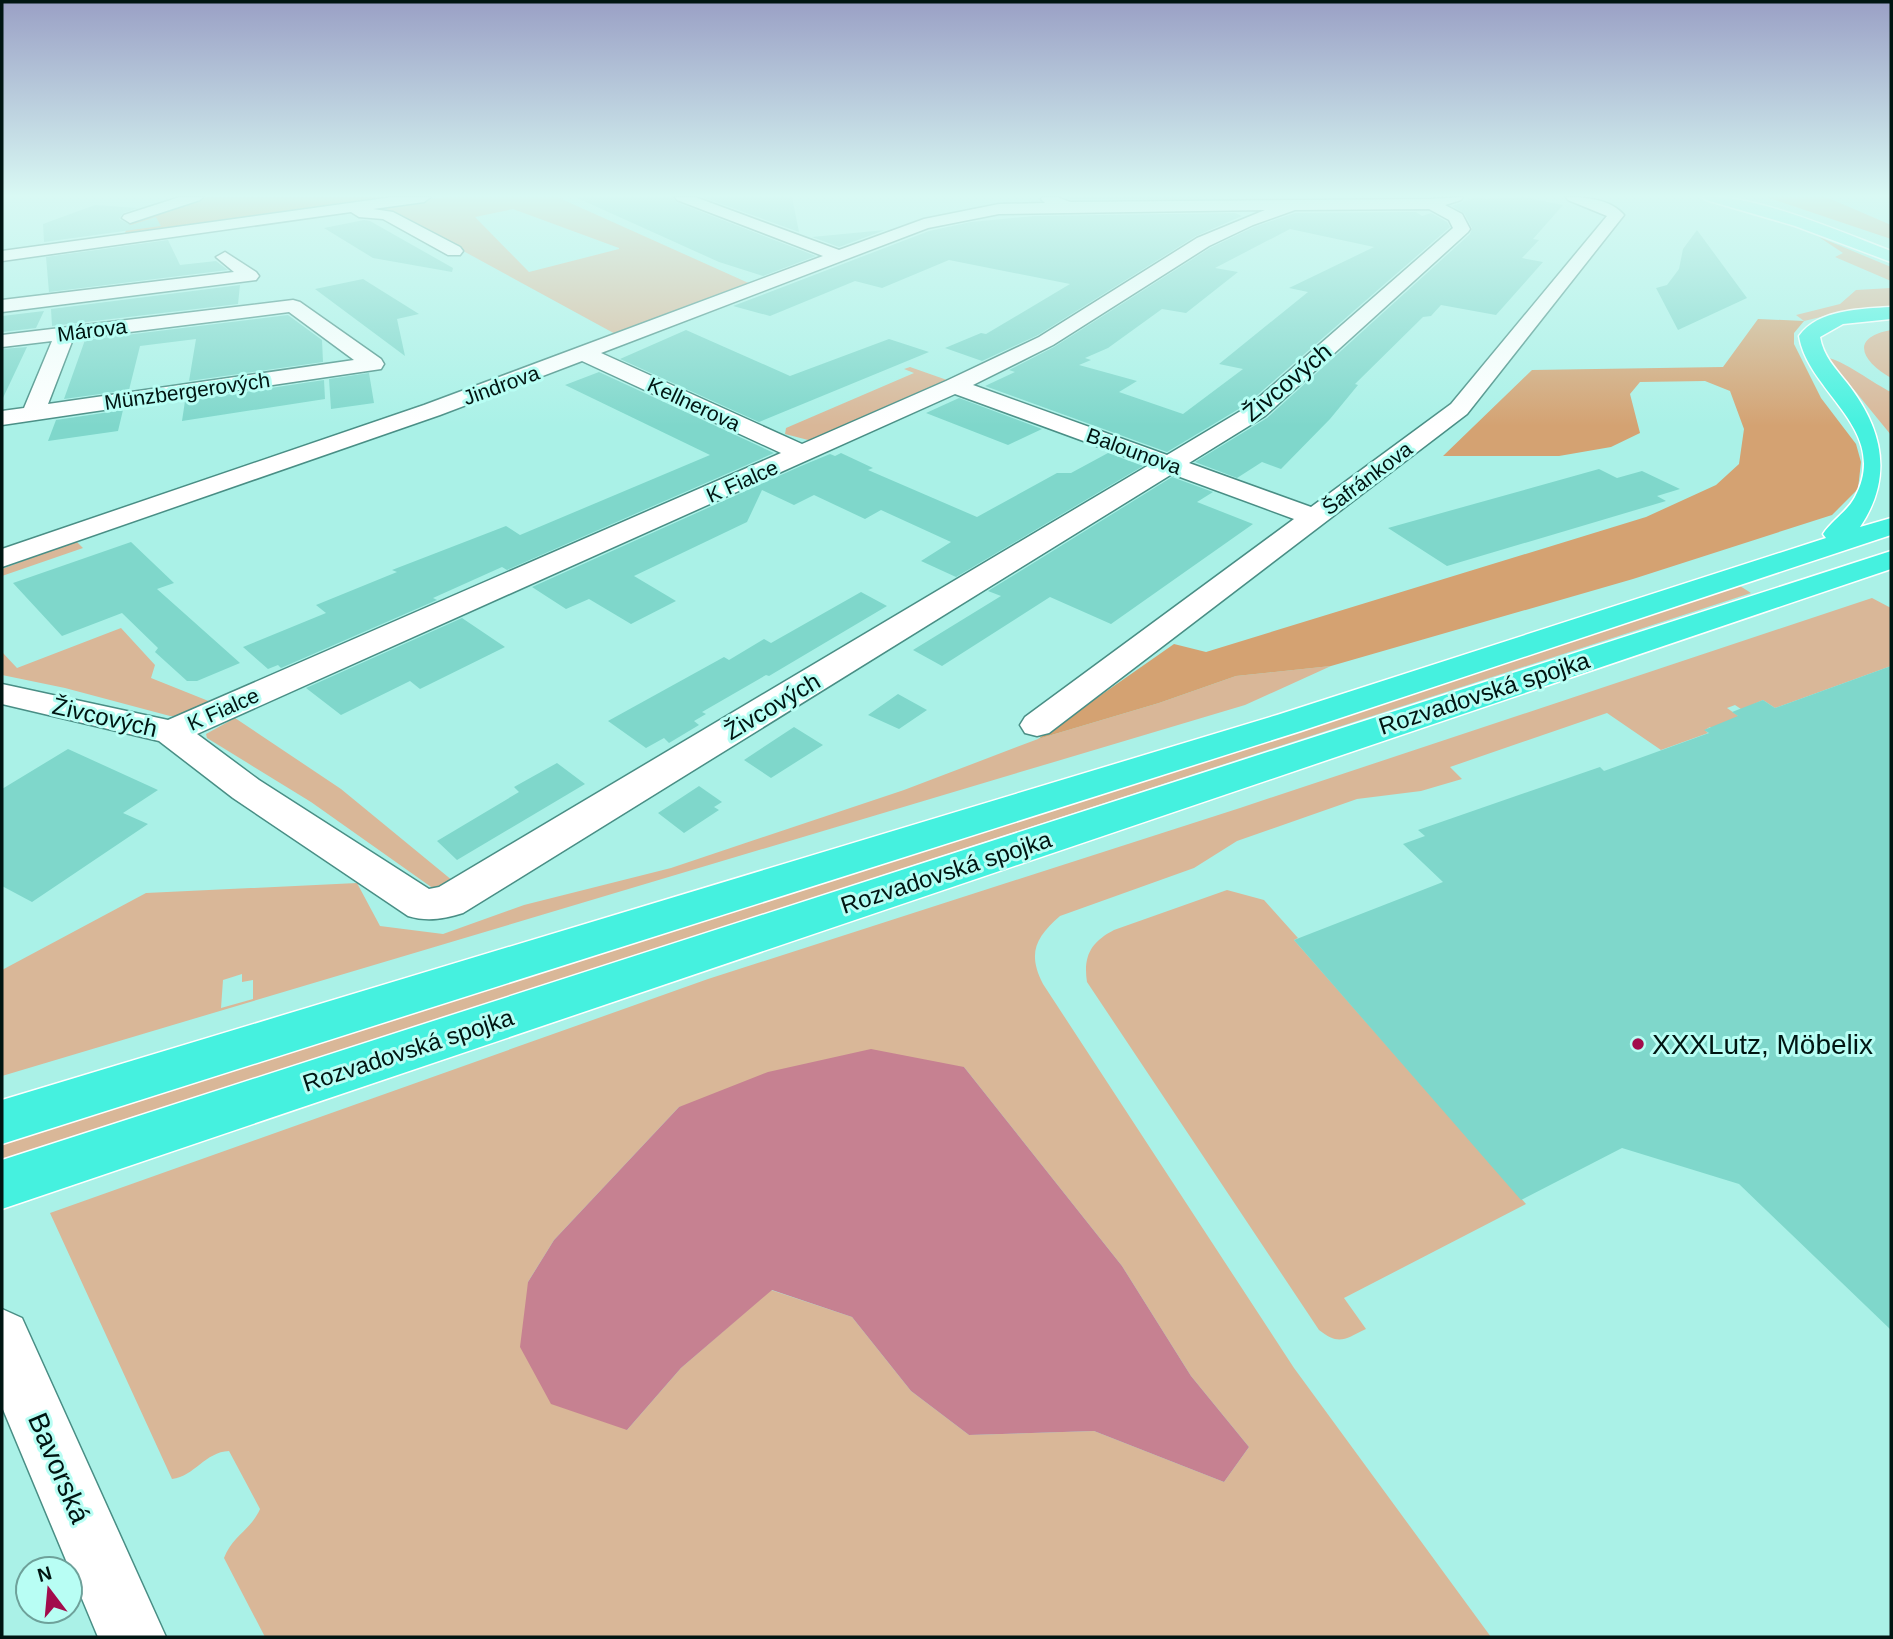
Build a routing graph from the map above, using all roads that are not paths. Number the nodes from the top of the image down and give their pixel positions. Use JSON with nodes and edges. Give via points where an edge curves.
{"nodes":[{"id":1,"x":247,"y":273,"type":"edge"},
{"id":2,"x":793,"y":273,"type":"edge"},
{"id":3,"x":1153,"y":273,"type":"edge"},
{"id":4,"x":1412,"y":273,"type":"edge"},
{"id":5,"x":1569,"y":273,"type":"edge"},
{"id":6,"x":250,"y":276,"type":"junction"},
{"id":7,"x":284,"y":301,"type":"dead end"},
{"id":8,"x":2,"y":306,"type":"edge"},
{"id":9,"x":1884,"y":313,"type":"edge"},
{"id":10,"x":65,"y":334,"type":"junction"},
{"id":11,"x":2,"y":341,"type":"edge"},
{"id":12,"x":585,"y":354,"type":"junction"},
{"id":13,"x":373,"y":364,"type":"joint"},
{"id":14,"x":954,"y":386,"type":"junction"},
{"id":15,"x":33,"y":413,"type":"junction"},
{"id":16,"x":2,"y":418,"type":"edge"},
{"id":17,"x":804,"y":454,"type":"junction"},
{"id":18,"x":1170,"y":465,"type":"junction"},
{"id":19,"x":1314,"y":517,"type":"junction"},
{"id":20,"x":1891,"y":526,"type":"edge"},
{"id":21,"x":2,"y":558,"type":"edge"},
{"id":22,"x":1891,"y":560,"type":"edge"},
{"id":23,"x":1772,"y":565,"type":"junction"},
{"id":24,"x":2,"y":694,"type":"edge"},
{"id":25,"x":1037,"y":725,"type":"dead end"},
{"id":26,"x":171,"y":732,"type":"junction"},
{"id":27,"x":2,"y":1122,"type":"edge"},
{"id":28,"x":2,"y":1185,"type":"edge"},
{"id":29,"x":2,"y":1338,"type":"edge"},
{"id":30,"x":132,"y":1637,"type":"edge"}],
"edges":[{"from":1,"to":6,"type":"street"},
{"from":2,"to":12,"type":"street","name":"Jindrova"},
{"from":3,"to":14,"type":"street","name":"K Fialce","via":[[1046,341]]},
{"from":4,"to":18,"type":"street","name":"Živcových","via":[[1257,411]]},
{"from":5,"to":19,"type":"street","name":"Šafránkova","via":[[1459,409]]},
{"from":6,"to":7,"type":"street"},
{"from":6,"to":8,"type":"street"},
{"from":9,"to":23,"type":"highway","via":[[1831,322],[1809,336],[1821,365],[1885,450],[1889,488],[1864,517]]},
{"from":10,"to":11,"type":"street","name":"Márova"},
{"from":10,"to":13,"type":"street","name":"Márova","via":[[293,306]]},
{"from":10,"to":15,"type":"street"},
{"from":12,"to":17,"type":"street","name":"Kellnerova"},
{"from":12,"to":21,"type":"street","name":"Jindrova"},
{"from":13,"to":15,"type":"street","name":"Münzbergerových"},
{"from":14,"to":17,"type":"street","name":"K Fialce"},
{"from":14,"to":18,"type":"street","name":"Balounova"},
{"from":15,"to":16,"type":"street","name":"Münzbergerových"},
{"from":17,"to":26,"type":"street","name":"K Fialce"},
{"from":18,"to":19,"type":"street","name":"Balounova"},
{"from":18,"to":26,"type":"street","name":"Živcových","via":[[448,902],[423,905],[246,789]]},
{"from":19,"to":25,"type":"street","name":"Šafránkova"},
{"from":20,"to":23,"type":"highway","name":"Rozvadovská spojka"},
{"from":22,"to":28,"type":"highway","name":"Rozvadovská spojka"},
{"from":23,"to":27,"type":"highway","name":"Rozvadovská spojka","via":[[1289,723]]},
{"from":24,"to":26,"type":"street","name":"Živcových"},
{"from":29,"to":30,"type":"street","name":"Bavorská"}]}
